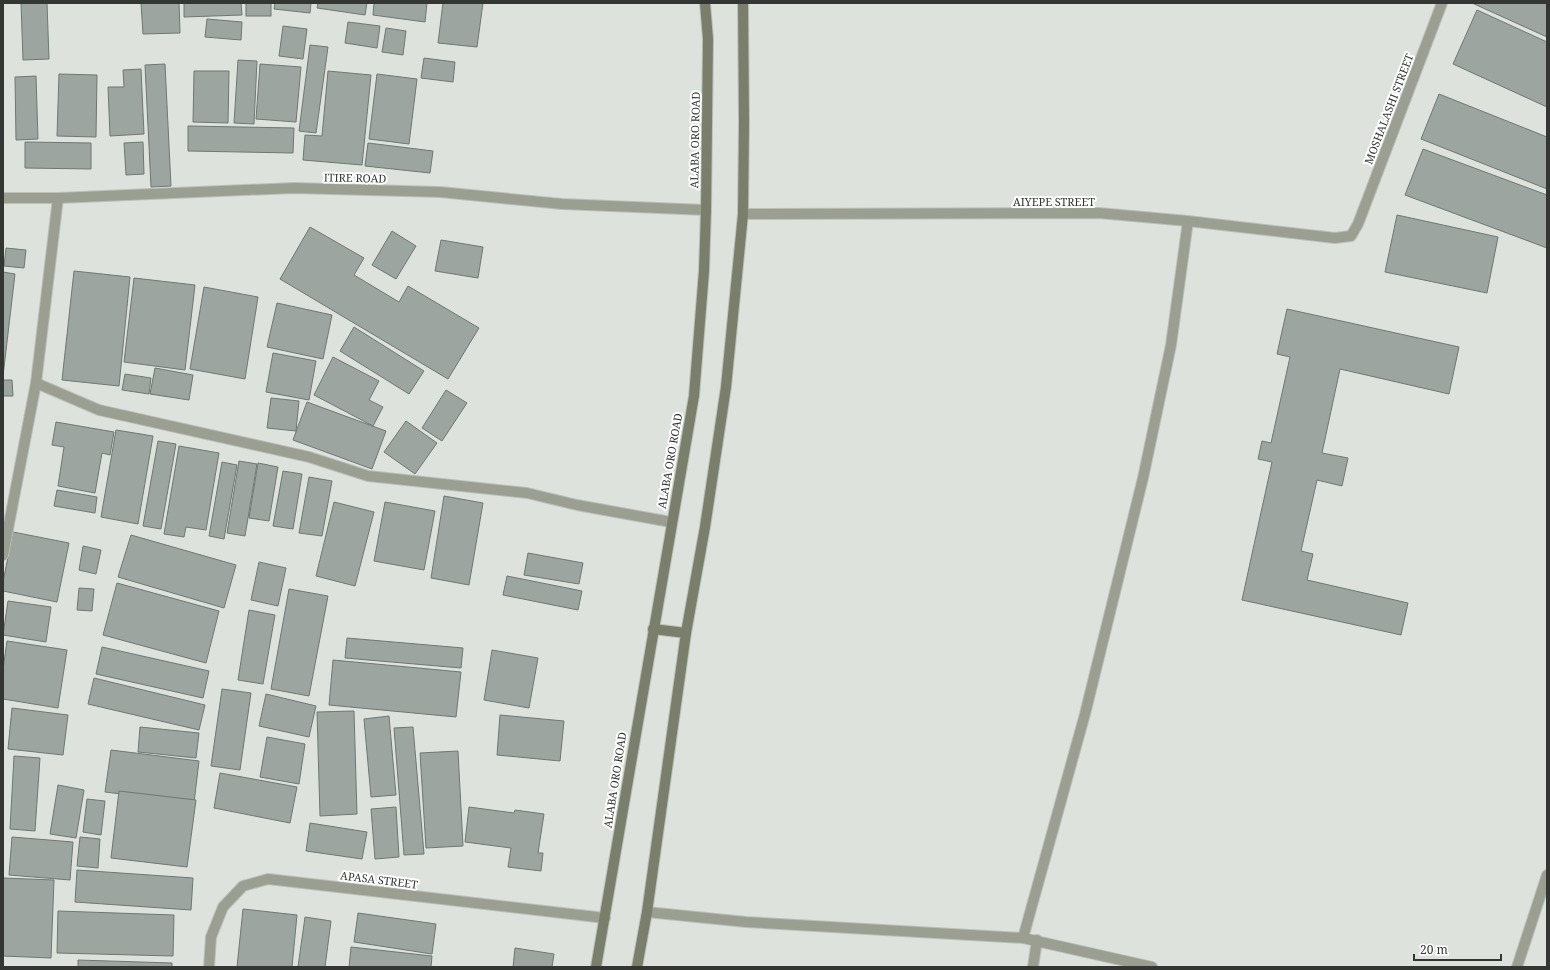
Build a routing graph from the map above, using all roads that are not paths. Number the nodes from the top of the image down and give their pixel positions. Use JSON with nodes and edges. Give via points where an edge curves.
{"nodes":[{"id":1,"x":706,"y":3,"type":"edge"},
{"id":2,"x":743,"y":3,"type":"edge"},
{"id":3,"x":1442,"y":3,"type":"edge"},
{"id":4,"x":3,"y":198,"type":"edge"},
{"id":5,"x":58,"y":198,"type":"junction"},
{"id":6,"x":706,"y":210,"type":"junction"},
{"id":7,"x":743,"y":214,"type":"junction"},
{"id":8,"x":1188,"y":221,"type":"junction"},
{"id":9,"x":1358,"y":224,"type":"joint"},
{"id":10,"x":36,"y":383,"type":"junction"},
{"id":11,"x":671,"y":522,"type":"junction"},
{"id":12,"x":3,"y":555,"type":"edge"},
{"id":13,"x":653,"y":629,"type":"junction"},
{"id":14,"x":686,"y":633,"type":"junction"},
{"id":15,"x":1547,"y":875,"type":"edge"},
{"id":16,"x":647,"y":912,"type":"junction"},
{"id":17,"x":605,"y":918,"type":"junction"},
{"id":18,"x":1023,"y":938,"type":"junction"},
{"id":19,"x":1037,"y":940,"type":"junction"},
{"id":20,"x":208,"y":967,"type":"edge"},
{"id":21,"x":596,"y":967,"type":"edge"},
{"id":22,"x":637,"y":967,"type":"edge"},
{"id":23,"x":1033,"y":967,"type":"edge"},
{"id":24,"x":1152,"y":967,"type":"edge"},
{"id":25,"x":1517,"y":967,"type":"edge"}],
"edges":[{"from":1,"to":6,"type":"main road","name":"ALABA ORO ROAD"},
{"from":2,"to":7,"type":"main road"},
{"from":3,"to":9,"type":"street","name":"MOSHALASHI STREET"},
{"from":4,"to":5,"type":"street","name":"ITIRE ROAD"},
{"from":5,"to":6,"type":"street","name":"ITIRE ROAD","via":[[294,188],[440,192],[562,204]]},
{"from":5,"to":10,"type":"street"},
{"from":6,"to":11,"type":"main road","name":"ALABA ORO ROAD","via":[[694,396]]},
{"from":7,"to":8,"type":"street","name":"AIYEPE STREET","via":[[1099,213]]},
{"from":7,"to":14,"type":"main road","via":[[726,387]]},
{"from":8,"to":9,"type":"street","name":"AIYEPE STREET","via":[[1335,238],[1351,236]]},
{"from":8,"to":18,"type":"street","via":[[1171,345],[1143,478],[1085,714]]},
{"from":10,"to":11,"type":"street","via":[[99,410],[309,458],[368,476],[527,493]]},
{"from":10,"to":12,"type":"street"},
{"from":11,"to":13,"type":"main road","name":"ALABA ORO ROAD"},
{"from":13,"to":14,"type":"main road"},
{"from":13,"to":17,"type":"main road","name":"ALABA ORO ROAD"},
{"from":14,"to":16,"type":"main road"},
{"from":15,"to":25,"type":"street"},
{"from":16,"to":18,"type":"street","via":[[746,922]]},
{"from":16,"to":22,"type":"main road"},
{"from":17,"to":20,"type":"street","name":"APASA STREET","via":[[268,879],[243,886],[223,907],[211,938]]},
{"from":17,"to":21,"type":"main road","name":"ALABA ORO ROAD"},
{"from":18,"to":19,"type":"street"},
{"from":19,"to":23,"type":"street"},
{"from":19,"to":24,"type":"street"}]}
